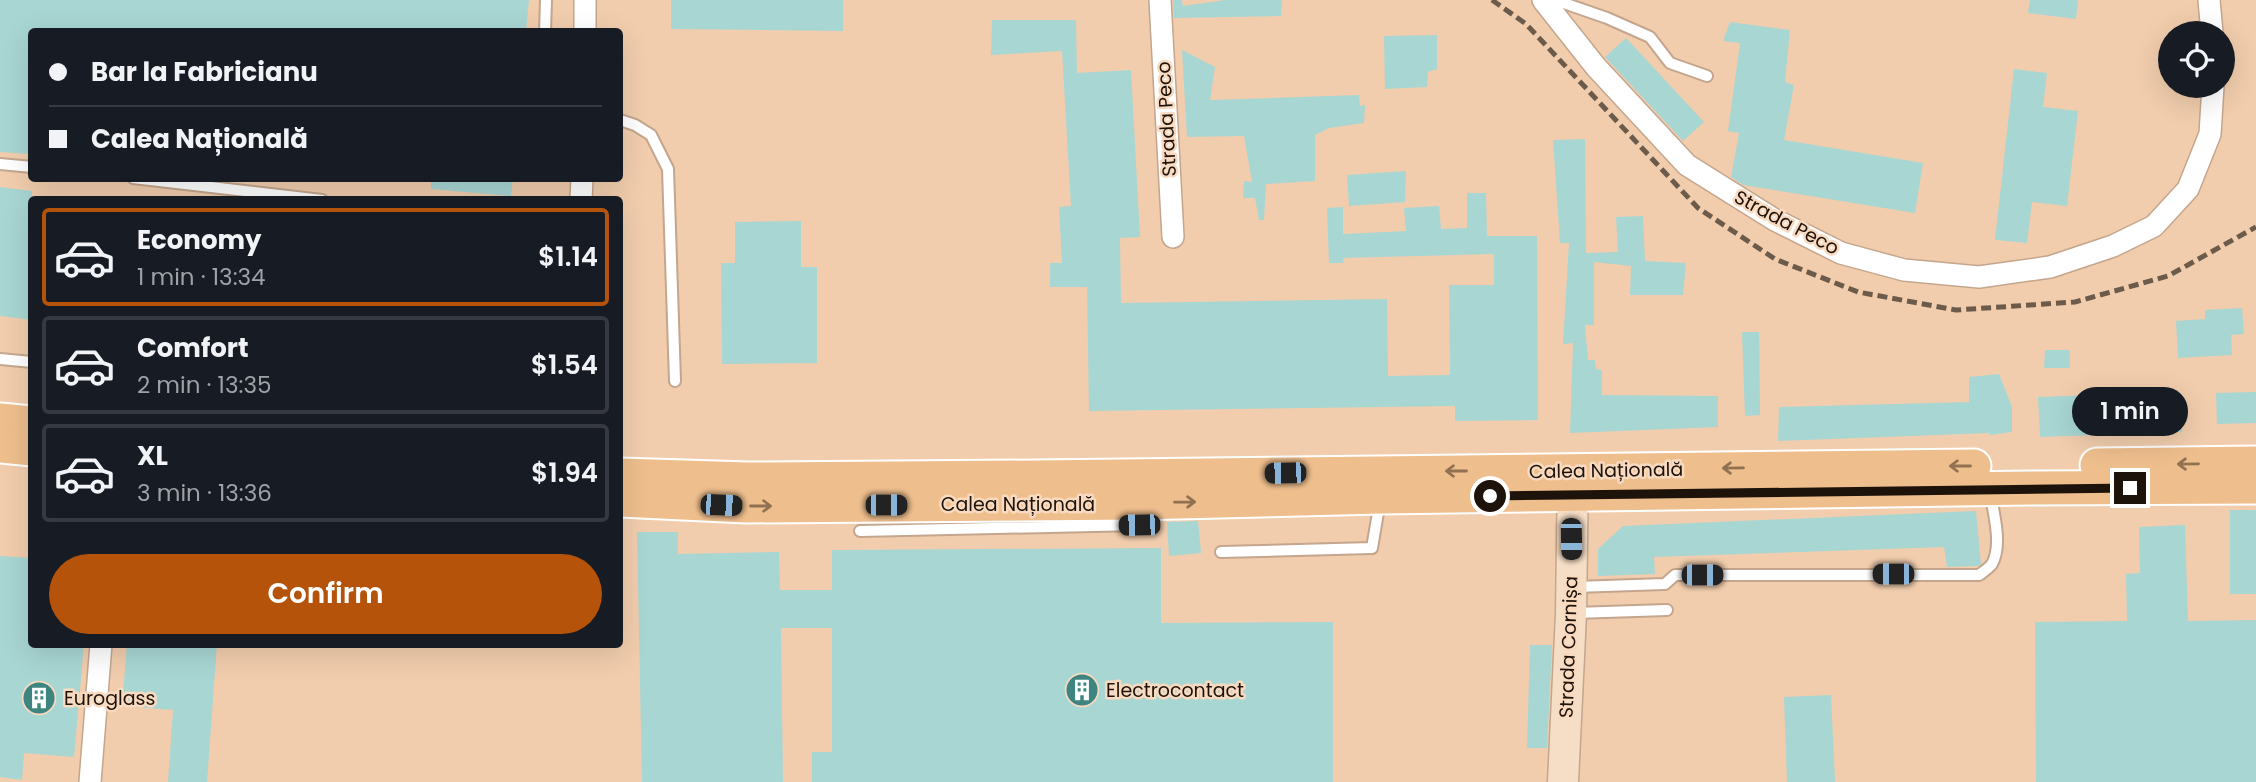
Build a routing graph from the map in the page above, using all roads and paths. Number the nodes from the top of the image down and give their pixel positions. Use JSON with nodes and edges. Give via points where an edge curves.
{"nodes":[{"id":1,"x":546,"y":0,"type":"edge"},
{"id":2,"x":585,"y":0,"type":"edge"},
{"id":3,"x":1160,"y":0,"type":"edge"},
{"id":4,"x":1543,"y":0,"type":"edge"},
{"id":5,"x":1555,"y":0,"type":"edge"},
{"id":6,"x":2209,"y":0,"type":"edge"},
{"id":7,"x":2211,"y":21,"type":"edge"},
{"id":8,"x":545,"y":28,"type":"edge"},
{"id":9,"x":585,"y":28,"type":"edge"},
{"id":10,"x":1707,"y":76,"type":"dead end"},
{"id":11,"x":2212,"y":98,"type":"edge"},
{"id":12,"x":623,"y":121,"type":"edge"},
{"id":13,"x":0,"y":164,"type":"edge"},
{"id":14,"x":28,"y":167,"type":"edge"},
{"id":15,"x":167,"y":182,"type":"edge"},
{"id":16,"x":288,"y":196,"type":"edge"},
{"id":17,"x":1172,"y":237,"type":"dead end"},
{"id":18,"x":0,"y":359,"type":"edge"},
{"id":19,"x":28,"y":362,"type":"edge"},
{"id":20,"x":676,"y":381,"type":"dead end"},
{"id":21,"x":0,"y":420,"type":"edge"},
{"id":22,"x":28,"y":423,"type":"edge"},
{"id":23,"x":0,"y":446,"type":"edge"},
{"id":24,"x":28,"y":449,"type":"edge"},
{"id":25,"x":2256,"y":463,"type":"edge"},
{"id":26,"x":623,"y":475,"type":"edge"},
{"id":27,"x":1572,"y":483,"type":"junction"},
{"id":28,"x":2256,"y":487,"type":"edge"},
{"id":29,"x":1990,"y":489,"type":"junction"},
{"id":30,"x":1381,"y":497,"type":"junction"},
{"id":31,"x":623,"y":500,"type":"edge"},
{"id":32,"x":1137,"y":503,"type":"junction"},
{"id":33,"x":860,"y":531,"type":"dead end"},
{"id":34,"x":1220,"y":552,"type":"dead end"},
{"id":35,"x":1571,"y":600,"type":"junction"},
{"id":36,"x":1667,"y":610,"type":"dead end"},
{"id":37,"x":101,"y":648,"type":"edge"},
{"id":38,"x":90,"y":782,"type":"edge"},
{"id":39,"x":1563,"y":782,"type":"edge"}],
"edges":[{"from":1,"to":8,"type":"lane"},
{"from":2,"to":9,"type":"street"},
{"from":3,"to":17,"type":"street","name":"Strada Peco"},
{"from":4,"to":11,"type":"street","name":"Strada Peco","via":[[1595,67],[1687,165],[1774,220],[1842,253],[1904,270],[1979,277],[2050,267],[2113,246],[2154,226],[2188,189],[2210,134]]},
{"from":5,"to":10,"type":"lane","via":[[1650,37],[1670,63]]},
{"from":6,"to":7,"type":"street"},
{"from":12,"to":20,"type":"lane","via":[[651,135],[668,169]]},
{"from":13,"to":14,"type":"lane"},
{"from":15,"to":16,"type":"lane"},
{"from":18,"to":19,"type":"lane"},
{"from":21,"to":22,"type":"main road"},
{"from":23,"to":24,"type":"main road"},
{"from":25,"to":27,"type":"main road","name":"Calea Națională","one_way":true},
{"from":27,"to":26,"type":"main road","name":"Calea Națională","one_way":true},
{"from":27,"to":29,"type":"main road","name":"Calea Națională"},
{"from":27,"to":30,"type":"main road","name":"Calea Națională"},
{"from":27,"to":35,"type":"street","name":"Strada Cornișa"},
{"from":28,"to":29,"type":"main road","name":"Calea Națională"},
{"from":29,"to":35,"type":"lane","via":[[1995,551],[1992,564],[1979,575],[1675,575],[1665,584]]},
{"from":32,"to":30,"type":"main road","name":"Calea Națională","one_way":true},
{"from":30,"to":34,"type":"lane","via":[[1372,548]]},
{"from":31,"to":32,"type":"main road","name":"Calea Națională","one_way":true,"via":[[746,506]]},
{"from":32,"to":33,"type":"lane","via":[[1139,525]]},
{"from":35,"to":36,"type":"lane"},
{"from":35,"to":39,"type":"street","name":"Strada Cornișa"},
{"from":37,"to":38,"type":"street"}]}
